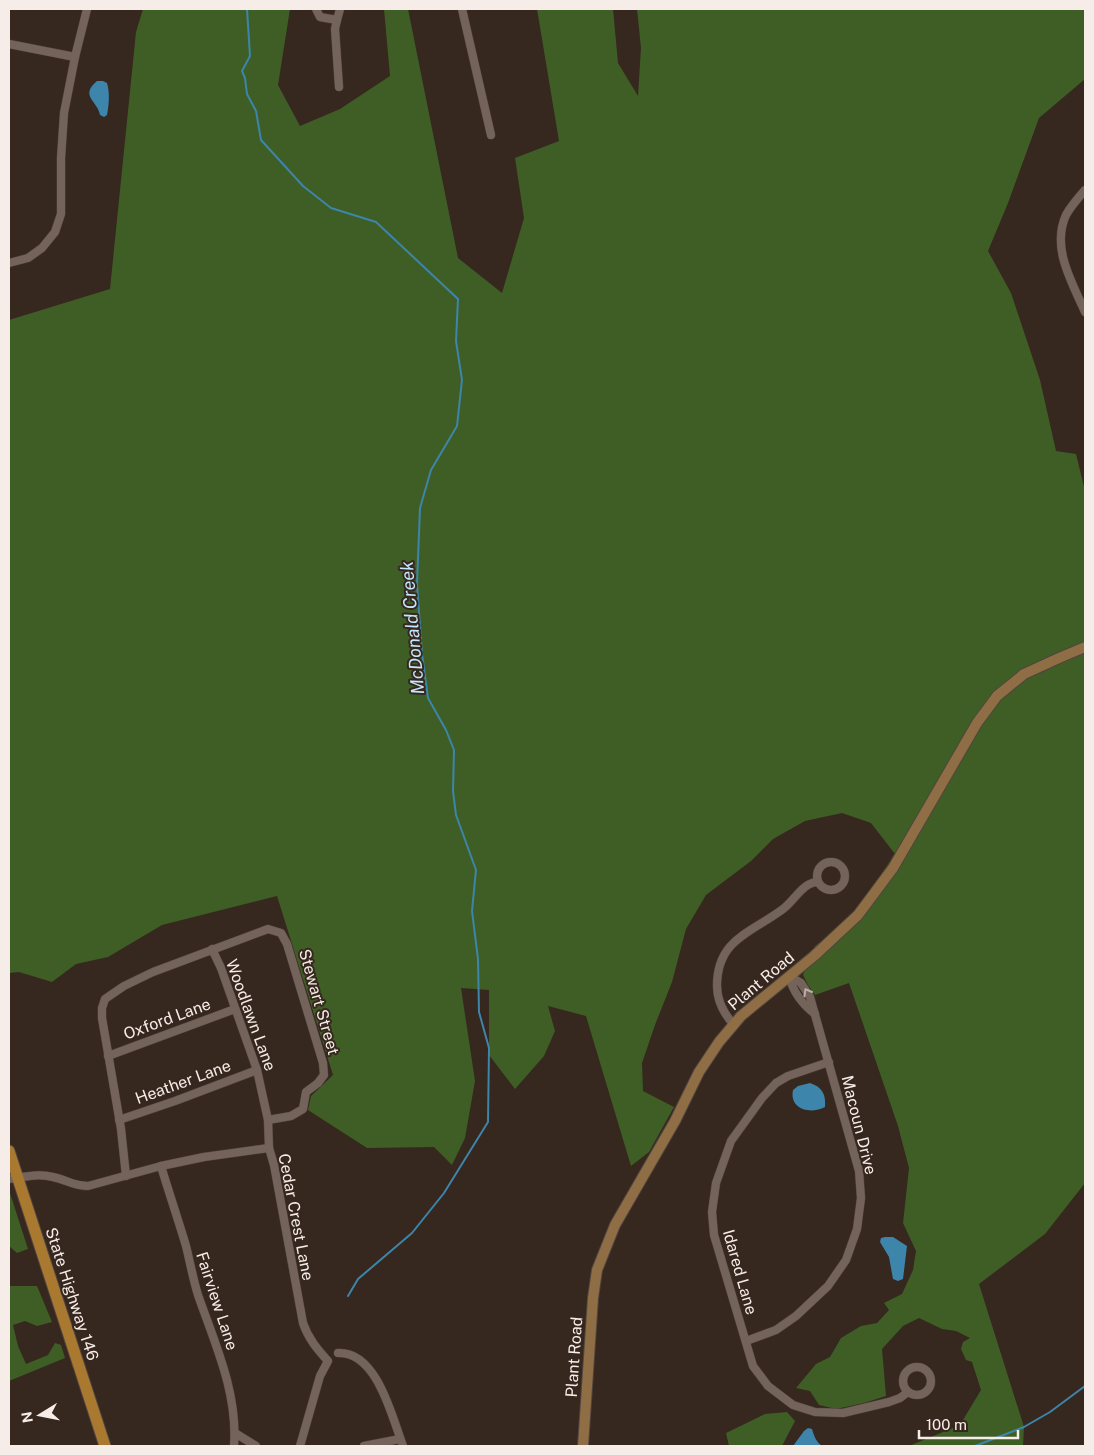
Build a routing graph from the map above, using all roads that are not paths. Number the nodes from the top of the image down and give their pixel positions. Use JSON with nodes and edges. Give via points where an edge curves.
{"nodes":[{"id":1,"x":87,"y":9,"type":"edge"},
{"id":2,"x":316,"y":9,"type":"edge"},
{"id":3,"x":340,"y":9,"type":"edge"},
{"id":4,"x":462,"y":9,"type":"edge"},
{"id":5,"x":337,"y":20,"type":"junction"},
{"id":6,"x":9,"y":44,"type":"edge"},
{"id":7,"x":75,"y":57,"type":"junction"},
{"id":8,"x":339,"y":87,"type":"dead end"},
{"id":9,"x":491,"y":135,"type":"dead end"},
{"id":10,"x":1085,"y":190,"type":"edge"},
{"id":11,"x":9,"y":263,"type":"edge"},
{"id":12,"x":1085,"y":312,"type":"edge"},
{"id":13,"x":1085,"y":647,"type":"edge"},
{"id":14,"x":818,"y":882,"type":"dead end"},
{"id":15,"x":212,"y":949,"type":"junction"},
{"id":16,"x":789,"y":976,"type":"junction"},
{"id":17,"x":236,"y":1009,"type":"junction"},
{"id":18,"x":734,"y":1025,"type":"junction"},
{"id":19,"x":108,"y":1056,"type":"junction"},
{"id":20,"x":829,"y":1062,"type":"junction"},
{"id":21,"x":257,"y":1070,"type":"junction"},
{"id":22,"x":119,"y":1120,"type":"junction"},
{"id":23,"x":268,"y":1120,"type":"junction"},
{"id":24,"x":269,"y":1148,"type":"junction"},
{"id":25,"x":9,"y":1151,"type":"edge"},
{"id":26,"x":161,"y":1166,"type":"junction"},
{"id":27,"x":126,"y":1176,"type":"junction"},
{"id":28,"x":13,"y":1178,"type":"edge"},
{"id":29,"x":746,"y":1341,"type":"junction"},
{"id":30,"x":338,"y":1353,"type":"dead end"},
{"id":31,"x":908,"y":1392,"type":"dead end"},
{"id":32,"x":235,"y":1433,"type":"junction"},
{"id":33,"x":401,"y":1443,"type":"edge"},
{"id":34,"x":105,"y":1446,"type":"edge"},
{"id":35,"x":234,"y":1446,"type":"edge"},
{"id":36,"x":256,"y":1446,"type":"edge"},
{"id":37,"x":300,"y":1446,"type":"edge"},
{"id":38,"x":364,"y":1446,"type":"edge"},
{"id":39,"x":583,"y":1446,"type":"edge"}],
"edges":[{"from":1,"to":7,"type":"street"},
{"from":2,"to":5,"type":"street","via":[[320,17]]},
{"from":3,"to":5,"type":"street"},
{"from":4,"to":9,"type":"street"},
{"from":5,"to":8,"type":"street"},
{"from":6,"to":7,"type":"street"},
{"from":7,"to":11,"type":"street","via":[[64,113],[61,214],[55,232],[42,248],[28,258]]},
{"from":10,"to":12,"type":"street","via":[[1062,225],[1060,248]]},
{"from":13,"to":16,"type":"street","name":"Plant Road","via":[[1024,674],[997,696],[977,723],[893,868],[838,936]]},
{"from":14,"to":18,"type":"street","via":[[807,885],[793,901],[727,948],[720,963],[717,990],[724,1012]]},
{"from":15,"to":17,"type":"street","name":"Woodlawn Lane"},
{"from":15,"to":19,"type":"street","name":"Woodlawn Lane","via":[[153,972],[105,999],[102,1008]]},
{"from":15,"to":23,"type":"street","name":"Stewart Street","via":[[268,929],[281,933],[287,944],[324,1075],[306,1092],[303,1109],[291,1116]]},
{"from":16,"to":18,"type":"street","name":"Plant Road"},
{"from":16,"to":20,"type":"street","name":"Macoun Drive","via":[[792,988],[815,1014]]},
{"from":17,"to":19,"type":"street","name":"Oxford Lane"},
{"from":17,"to":21,"type":"street","name":"Woodlawn Lane"},
{"from":18,"to":39,"type":"street","name":"Plant Road","via":[[699,1072],[606,1247],[593,1298]]},
{"from":19,"to":22,"type":"street","name":"Woodlawn Lane"},
{"from":20,"to":29,"type":"street","name":"Macoun Drive","via":[[859,1171],[861,1198],[857,1229],[846,1260],[828,1286],[776,1330]]},
{"from":20,"to":29,"type":"street","name":"Idared Lane","via":[[776,1083],[731,1141],[716,1183],[712,1212],[714,1235]]},
{"from":21,"to":22,"type":"street","name":"Heather Lane"},
{"from":21,"to":23,"type":"street","name":"Woodlawn Lane"},
{"from":22,"to":27,"type":"street","name":"Woodlawn Lane"},
{"from":23,"to":24,"type":"street","name":"Woodlawn Lane"},
{"from":24,"to":26,"type":"street","name":"Cedar Crest Lane"},
{"from":24,"to":37,"type":"street","name":"Cedar Crest Lane","via":[[306,1333],[328,1361],[320,1376]]},
{"from":25,"to":28,"type":"main road","name":"State Highway 146"},
{"from":26,"to":27,"type":"street","name":"Cedar Crest Lane"},
{"from":26,"to":32,"type":"street","name":"Fairview Lane","via":[[197,1293],[229,1386]]},
{"from":27,"to":28,"type":"street","name":"Cedar Crest Lane","via":[[82,1186],[51,1176],[33,1174]]},
{"from":28,"to":34,"type":"main road","name":"State Highway 146"},
{"from":29,"to":31,"type":"street","name":"Idared Lane","via":[[753,1366],[768,1386],[793,1405],[815,1412],[844,1413],[889,1402]]},
{"from":30,"to":33,"type":"street","via":[[354,1355],[374,1376]]},
{"from":32,"to":35,"type":"street","name":"Fairview Lane"},
{"from":32,"to":36,"type":"street"},
{"from":33,"to":38,"type":"street"}]}
